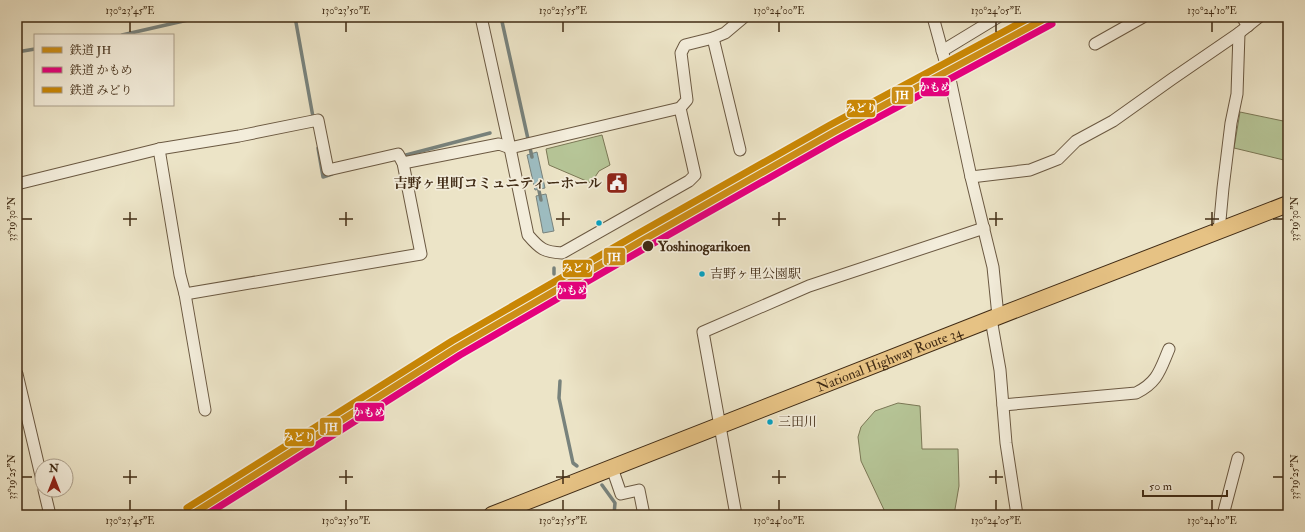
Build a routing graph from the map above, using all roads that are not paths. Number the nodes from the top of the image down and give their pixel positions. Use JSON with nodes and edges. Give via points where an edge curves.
{"nodes":[{"id":1,"x":481,"y":17,"type":"edge"},
{"id":2,"x":744,"y":17,"type":"edge"},
{"id":3,"x":933,"y":17,"type":"edge"},
{"id":4,"x":998,"y":17,"type":"edge"},
{"id":5,"x":1142,"y":17,"type":"edge"},
{"id":6,"x":1259,"y":17,"type":"edge"},
{"id":7,"x":1245,"y":22,"type":"edge"},
{"id":8,"x":1240,"y":33,"type":"junction"},
{"id":9,"x":713,"y":38,"type":"junction"},
{"id":10,"x":1095,"y":44,"type":"dead end"},
{"id":11,"x":942,"y":51,"type":"junction"},
{"id":12,"x":680,"y":108,"type":"junction"},
{"id":13,"x":510,"y":148,"type":"junction"},
{"id":14,"x":159,"y":149,"type":"junction"},
{"id":15,"x":740,"y":150,"type":"dead end"},
{"id":16,"x":403,"y":163,"type":"junction"},
{"id":17,"x":971,"y":177,"type":"junction"},
{"id":18,"x":17,"y":184,"type":"edge"},
{"id":19,"x":1288,"y":204,"type":"edge"},
{"id":20,"x":984,"y":228,"type":"junction"},
{"id":21,"x":1219,"y":231,"type":"junction"},
{"id":22,"x":185,"y":294,"type":"junction"},
{"id":23,"x":994,"y":317,"type":"junction"},
{"id":24,"x":1169,"y":349,"type":"dead end"},
{"id":25,"x":17,"y":374,"type":"edge"},
{"id":26,"x":1003,"y":404,"type":"junction"},
{"id":27,"x":205,"y":410,"type":"dead end"},
{"id":28,"x":719,"y":426,"type":"junction"},
{"id":29,"x":37,"y":458,"type":"edge"},
{"id":30,"x":1238,"y":458,"type":"dead end"},
{"id":31,"x":612,"y":468,"type":"junction"},
{"id":32,"x":46,"y":498,"type":"edge"},
{"id":33,"x":50,"y":515,"type":"edge"},
{"id":34,"x":492,"y":515,"type":"edge"},
{"id":35,"x":644,"y":515,"type":"edge"},
{"id":36,"x":736,"y":515,"type":"edge"},
{"id":37,"x":1017,"y":515,"type":"edge"},
{"id":38,"x":1222,"y":515,"type":"edge"}],
"edges":[{"from":1,"to":13,"type":"street"},
{"from":2,"to":9,"type":"street","via":[[725,33]]},
{"from":3,"to":11,"type":"street"},
{"from":4,"to":11,"type":"street"},
{"from":5,"to":10,"type":"street"},
{"from":6,"to":7,"type":"street"},
{"from":7,"to":8,"type":"street"},
{"from":8,"to":17,"type":"street","via":[[1113,121],[1076,141],[1058,159],[1030,170]]},
{"from":8,"to":21,"type":"street","via":[[1236,94]]},
{"from":9,"to":12,"type":"street","via":[[685,45],[681,53],[687,100]]},
{"from":9,"to":15,"type":"street"},
{"from":11,"to":17,"type":"street"},
{"from":12,"to":13,"type":"street"},
{"from":12,"to":13,"type":"street","via":[[695,174],[689,181],[562,253],[549,252],[537,246],[528,235]]},
{"from":13,"to":16,"type":"street","via":[[499,144]]},
{"from":14,"to":16,"type":"street","via":[[318,120],[328,170],[398,154]]},
{"from":14,"to":18,"type":"street"},
{"from":14,"to":22,"type":"street"},
{"from":16,"to":22,"type":"street","via":[[421,254]]},
{"from":17,"to":20,"type":"street"},
{"from":19,"to":21,"type":"highway","name":"National Highway Route 34"},
{"from":20,"to":23,"type":"street","via":[[993,267]]},
{"from":20,"to":28,"type":"street","via":[[809,286],[703,332]]},
{"from":21,"to":23,"type":"highway","name":"National Highway Route 34"},
{"from":22,"to":27,"type":"street"},
{"from":23,"to":26,"type":"street"},
{"from":23,"to":28,"type":"highway","name":"National Highway Route 34"},
{"from":24,"to":26,"type":"street","via":[[1155,379],[1136,393]]},
{"from":25,"to":29,"type":"street"},
{"from":26,"to":37,"type":"street"},
{"from":28,"to":31,"type":"highway","name":"National Highway Route 34"},
{"from":28,"to":36,"type":"street"},
{"from":30,"to":38,"type":"street"},
{"from":31,"to":34,"type":"highway","name":"National Highway Route 34"},
{"from":31,"to":35,"type":"street","via":[[621,494],[639,490]]},
{"from":32,"to":33,"type":"street"}]}
